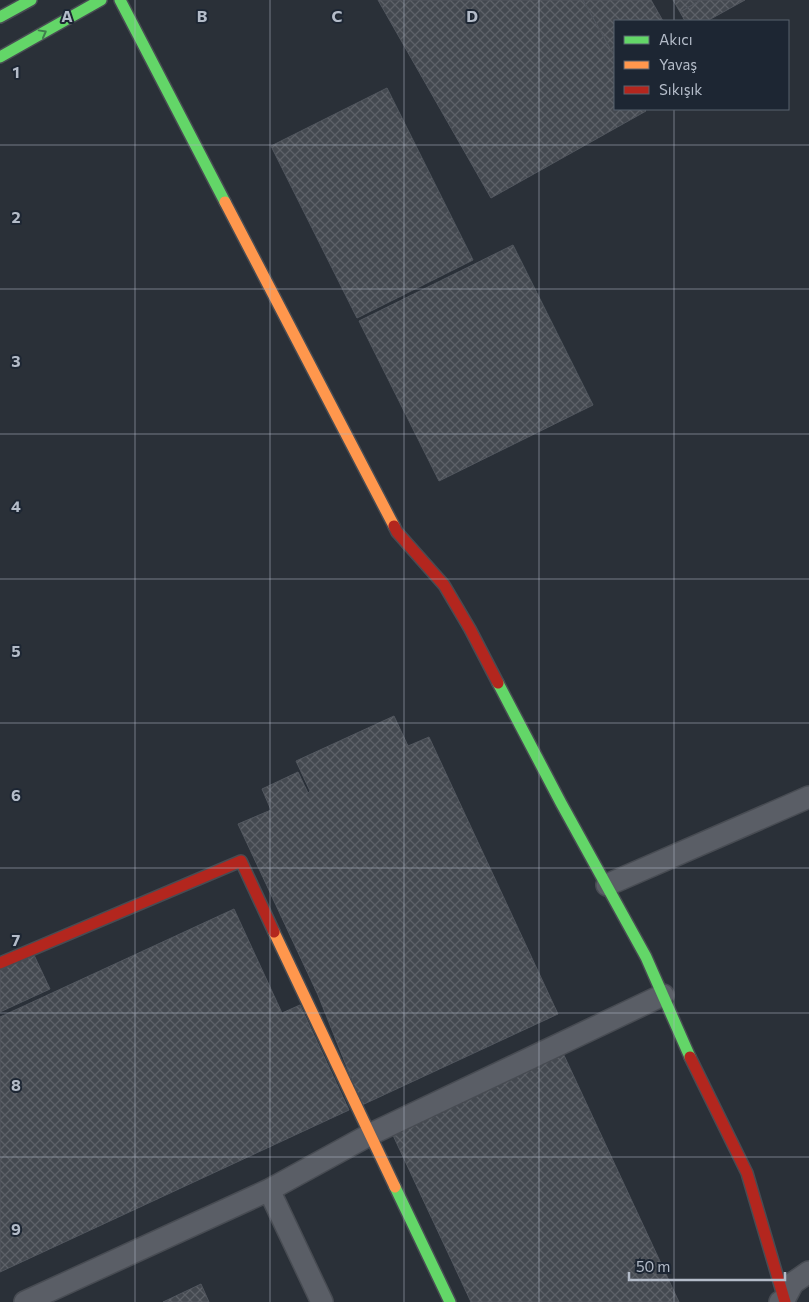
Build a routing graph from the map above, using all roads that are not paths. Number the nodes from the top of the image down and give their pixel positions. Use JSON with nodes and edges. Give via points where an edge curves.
{"nodes":[{"id":1,"x":31,"y":0,"type":"edge"},
{"id":2,"x":101,"y":0,"type":"edge"},
{"id":3,"x":120,"y":0,"type":"edge"},
{"id":4,"x":0,"y":17,"type":"edge"},
{"id":5,"x":0,"y":56,"type":"edge"},
{"id":6,"x":809,"y":796,"type":"edge"},
{"id":7,"x":606,"y":886,"type":"junction"},
{"id":8,"x":0,"y":963,"type":"edge"},
{"id":9,"x":663,"y":994,"type":"junction"},
{"id":10,"x":371,"y":1134,"type":"junction"},
{"id":11,"x":268,"y":1190,"type":"junction"},
{"id":12,"x":809,"y":1272,"type":"edge"},
{"id":13,"x":783,"y":1301,"type":"edge"},
{"id":14,"x":25,"y":1302,"type":"edge"},
{"id":15,"x":322,"y":1302,"type":"edge"},
{"id":16,"x":450,"y":1302,"type":"edge"}],
"edges":[{"from":1,"to":4,"type":"street"},
{"from":5,"to":2,"type":"street","one_way":true},
{"from":3,"to":7,"type":"street","via":[[397,532],[444,585],[470,629]]},
{"from":6,"to":7,"type":"street"},
{"from":7,"to":9,"type":"street"},
{"from":8,"to":10,"type":"street","via":[[241,861]]},
{"from":9,"to":10,"type":"street"},
{"from":9,"to":13,"type":"street","via":[[747,1173]]},
{"from":10,"to":11,"type":"street"},
{"from":10,"to":16,"type":"street"},
{"from":11,"to":14,"type":"street"},
{"from":11,"to":15,"type":"street"},
{"from":12,"to":13,"type":"street","via":[[793,1282]]}]}
